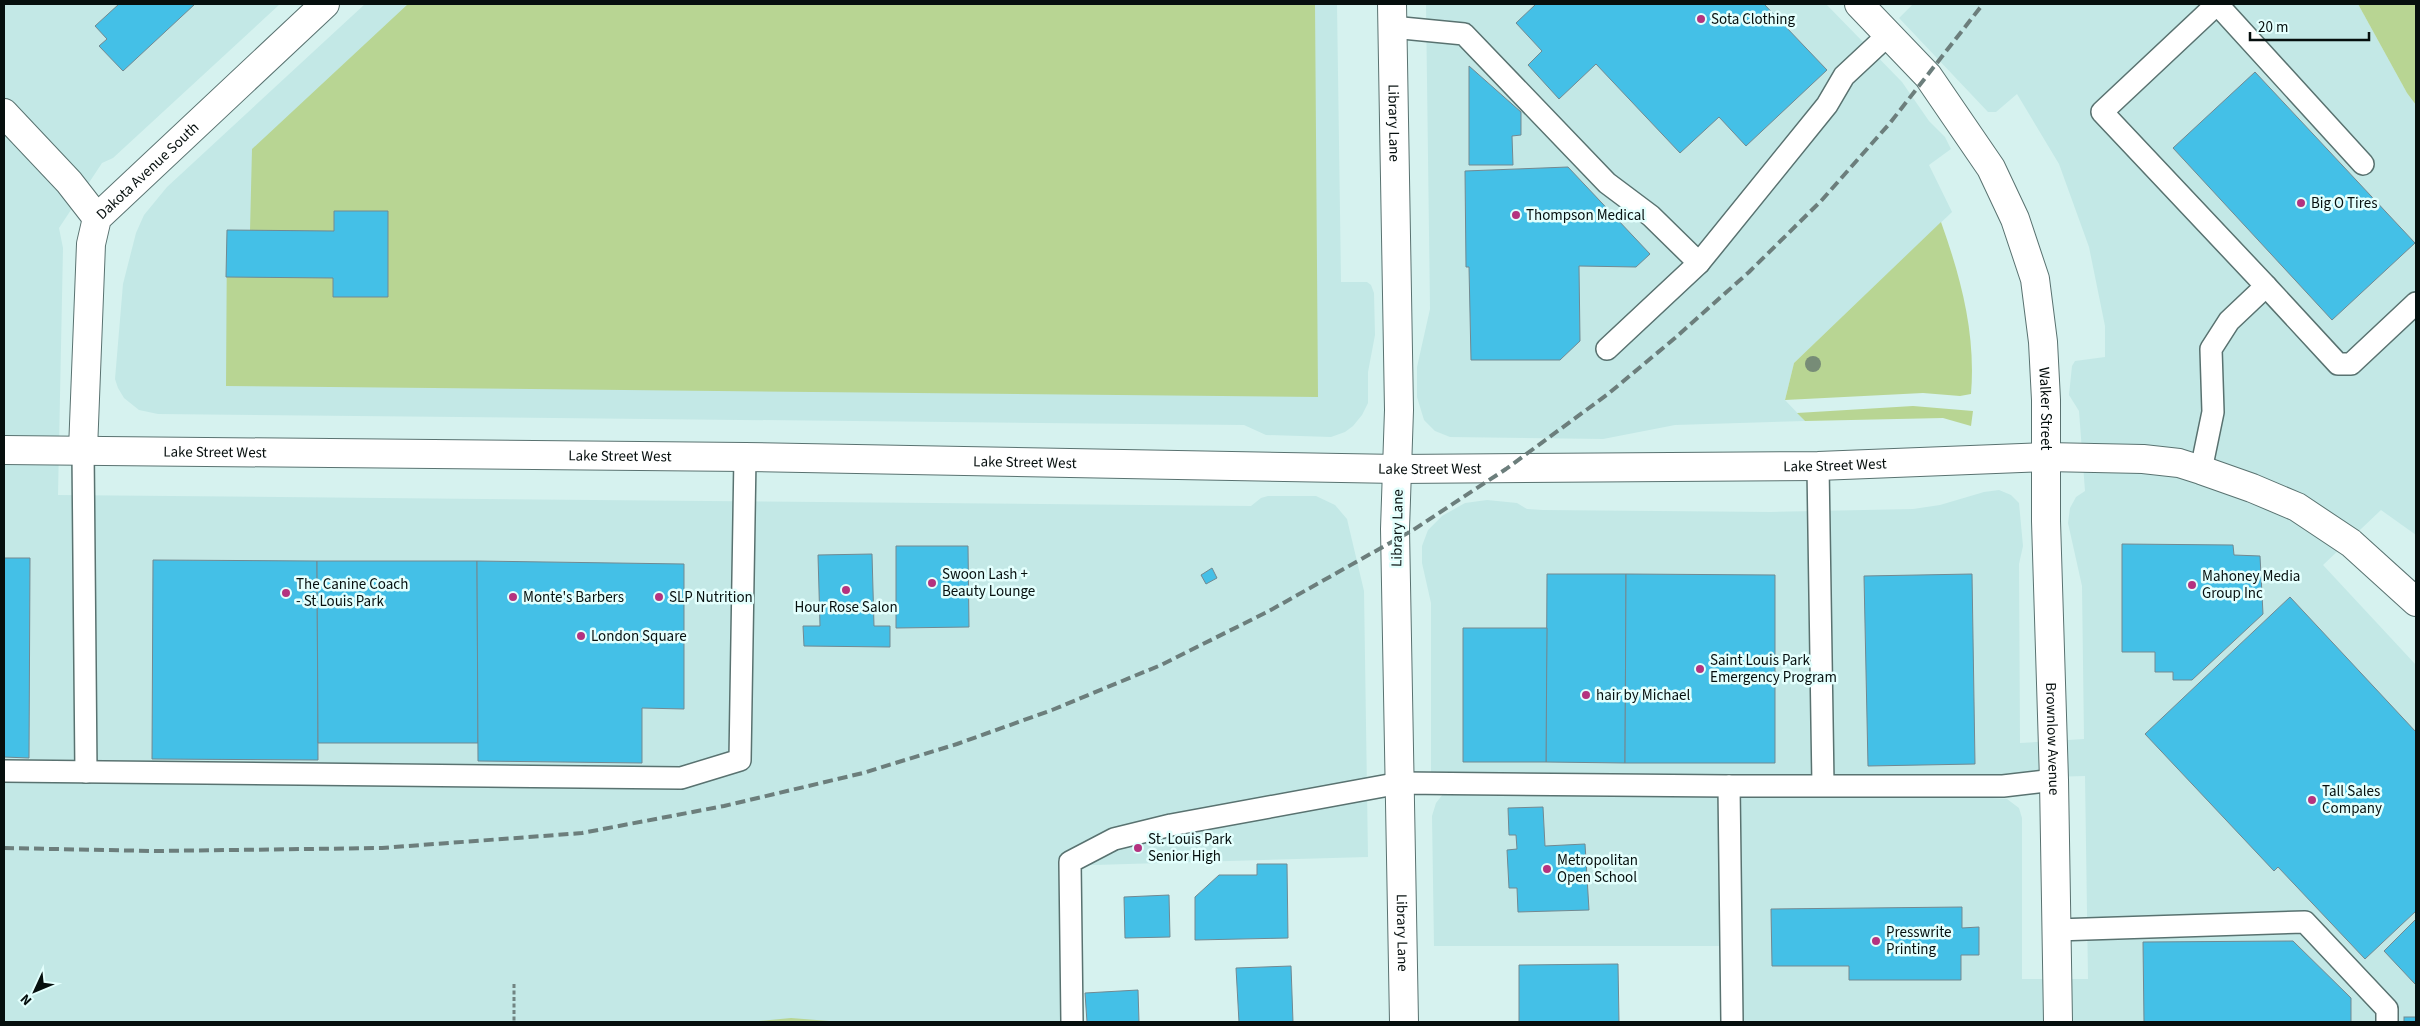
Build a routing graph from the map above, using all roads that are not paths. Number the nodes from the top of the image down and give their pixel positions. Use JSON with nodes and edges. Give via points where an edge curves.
{"nodes":[{"id":1,"x":325,"y":4,"type":"edge"},
{"id":2,"x":1859,"y":4,"type":"edge"},
{"id":3,"x":1392,"y":15,"type":"edge"},
{"id":4,"x":1888,"y":34,"type":"junction"},
{"id":5,"x":4,"y":113,"type":"edge"},
{"id":6,"x":2363,"y":164,"type":"dead end"},
{"id":7,"x":97,"y":218,"type":"junction"},
{"id":8,"x":1699,"y":263,"type":"junction"},
{"id":9,"x":2266,"y":286,"type":"junction"},
{"id":10,"x":2416,"y":303,"type":"edge"},
{"id":11,"x":1607,"y":349,"type":"dead end"},
{"id":12,"x":4,"y":450,"type":"edge"},
{"id":13,"x":83,"y":450,"type":"junction"},
{"id":14,"x":745,"y":457,"type":"junction"},
{"id":15,"x":2046,"y":457,"type":"junction"},
{"id":16,"x":1818,"y":466,"type":"junction"},
{"id":17,"x":1398,"y":469,"type":"junction"},
{"id":18,"x":2202,"y":470,"type":"junction"},
{"id":19,"x":2416,"y":602,"type":"edge"},
{"id":20,"x":4,"y":771,"type":"edge"},
{"id":21,"x":86,"y":772,"type":"junction"},
{"id":22,"x":2054,"y":780,"type":"junction"},
{"id":23,"x":1400,"y":783,"type":"junction"},
{"id":24,"x":1823,"y":785,"type":"junction"},
{"id":25,"x":1729,"y":786,"type":"junction"},
{"id":26,"x":2056,"y":930,"type":"junction"},
{"id":27,"x":1072,"y":1022,"type":"edge"},
{"id":28,"x":1404,"y":1022,"type":"edge"},
{"id":29,"x":1732,"y":1022,"type":"edge"},
{"id":30,"x":2058,"y":1022,"type":"edge"},
{"id":31,"x":2387,"y":1022,"type":"edge"}],
"edges":[{"from":1,"to":7,"type":"street","name":"Dakota Avenue South"},
{"from":2,"to":4,"type":"street","name":"Walker Street"},
{"from":3,"to":8,"type":"lane","via":[[1464,34],[1607,183],[1651,216]]},
{"from":3,"to":17,"type":"street","name":"Library Lane"},
{"from":4,"to":8,"type":"lane","via":[[1844,76],[1827,105]]},
{"from":4,"to":15,"type":"street","name":"Walker Street","via":[[1939,91],[1991,168],[2015,219],[2036,288],[2045,381]]},
{"from":5,"to":7,"type":"street","via":[[69,182]]},
{"from":6,"to":9,"type":"lane","via":[[2217,4],[2102,112]]},
{"from":7,"to":13,"type":"street","name":"Dakota Avenue South","via":[[91,244]]},
{"from":8,"to":11,"type":"lane"},
{"from":9,"to":10,"type":"lane","via":[[2338,364],[2351,364]]},
{"from":9,"to":18,"type":"lane","via":[[2229,321],[2211,349],[2213,412]]},
{"from":12,"to":13,"type":"street","name":"Lake Street West"},
{"from":13,"to":14,"type":"street","name":"Lake Street West"},
{"from":13,"to":21,"type":"lane"},
{"from":14,"to":17,"type":"street","name":"Lake Street West"},
{"from":14,"to":21,"type":"lane","via":[[740,760],[681,778]]},
{"from":15,"to":16,"type":"street","name":"Lake Street West"},
{"from":15,"to":18,"type":"street","name":"Walker Street","via":[[2143,459],[2179,463]]},
{"from":15,"to":22,"type":"street","name":"Brownlow Avenue"},
{"from":16,"to":17,"type":"street","name":"Lake Street West"},
{"from":16,"to":24,"type":"lane"},
{"from":17,"to":23,"type":"street","name":"Library Lane"},
{"from":18,"to":19,"type":"street","name":"Walker Street","via":[[2297,508],[2351,543]]},
{"from":20,"to":21,"type":"lane"},
{"from":22,"to":24,"type":"lane","via":[[2003,786]]},
{"from":22,"to":26,"type":"street","name":"Brownlow Avenue"},
{"from":23,"to":25,"type":"lane"},
{"from":23,"to":27,"type":"lane","via":[[1114,839],[1070,862]]},
{"from":23,"to":28,"type":"street","name":"Library Lane"},
{"from":24,"to":25,"type":"lane"},
{"from":25,"to":29,"type":"lane"},
{"from":26,"to":30,"type":"street","name":"Brownlow Avenue"},
{"from":26,"to":31,"type":"lane","via":[[2305,922],[2387,1009]]}]}
